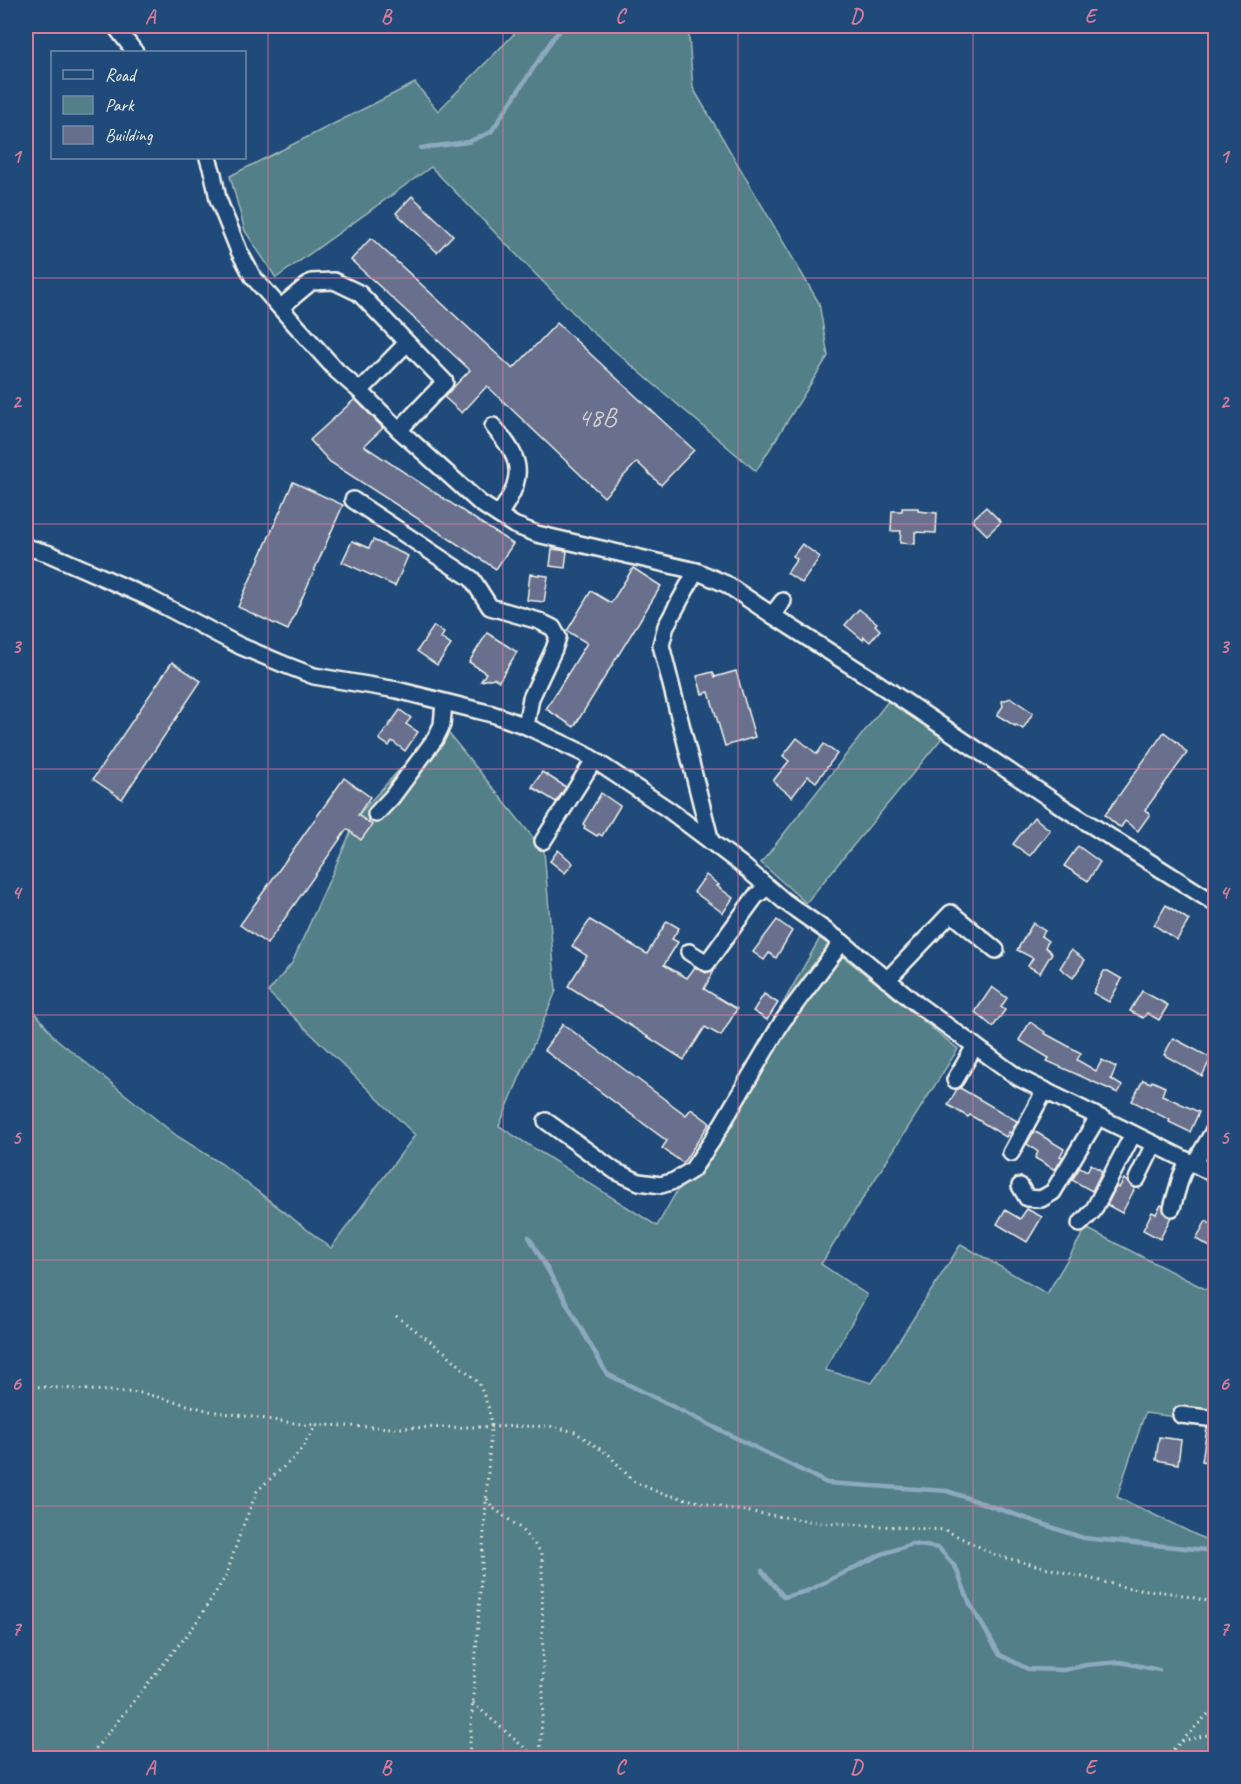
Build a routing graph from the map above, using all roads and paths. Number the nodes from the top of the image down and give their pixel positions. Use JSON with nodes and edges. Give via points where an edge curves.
{"nodes":[{"id":1,"x":115,"y":26,"type":"edge"},
{"id":2,"x":134,"y":51,"type":"edge"},
{"id":3,"x":208,"y":159,"type":"edge"},
{"id":4,"x":281,"y":308,"type":"junction"},
{"id":5,"x":407,"y":343,"type":"junction"},
{"id":6,"x":360,"y":390,"type":"junction"},
{"id":7,"x":493,"y":426,"type":"dead end"},
{"id":8,"x":399,"y":430,"type":"junction"},
{"id":9,"x":353,"y":500,"type":"dead end"},
{"id":10,"x":499,"y":515,"type":"junction"},
{"id":11,"x":26,"y":547,"type":"edge"},
{"id":12,"x":696,"y":571,"type":"junction"},
{"id":13,"x":783,"y":601,"type":"dead end"},
{"id":14,"x":772,"y":615,"type":"junction"},
{"id":15,"x":444,"y":703,"type":"junction"},
{"id":16,"x":526,"y":726,"type":"junction"},
{"id":17,"x":594,"y":760,"type":"junction"},
{"id":18,"x":376,"y":814,"type":"dead end"},
{"id":19,"x":543,"y":841,"type":"dead end"},
{"id":20,"x":711,"y":842,"type":"junction"},
{"id":21,"x":767,"y":887,"type":"junction"},
{"id":22,"x":1215,"y":904,"type":"edge"},
{"id":23,"x":842,"y":942,"type":"junction"},
{"id":24,"x":996,"y":950,"type":"dead end"},
{"id":25,"x":689,"y":952,"type":"dead end"},
{"id":26,"x":887,"y":980,"type":"junction"},
{"id":27,"x":975,"y":1046,"type":"junction"},
{"id":28,"x":955,"y":1080,"type":"dead end"},
{"id":29,"x":1045,"y":1090,"type":"junction"},
{"id":30,"x":1098,"y":1117,"type":"junction"},
{"id":31,"x":546,"y":1121,"type":"dead end"},
{"id":32,"x":1215,"y":1127,"type":"edge"},
{"id":33,"x":1133,"y":1134,"type":"junction"},
{"id":34,"x":1155,"y":1144,"type":"junction"},
{"id":35,"x":1011,"y":1153,"type":"dead end"},
{"id":36,"x":1191,"y":1162,"type":"junction"},
{"id":37,"x":1215,"y":1175,"type":"edge"},
{"id":38,"x":1137,"y":1179,"type":"dead end"},
{"id":39,"x":1020,"y":1186,"type":"dead end"},
{"id":40,"x":1172,"y":1208,"type":"dead end"},
{"id":41,"x":1080,"y":1224,"type":"dead end"},
{"id":42,"x":396,"y":1316,"type":"dead end"},
{"id":43,"x":26,"y":1386,"type":"edge"},
{"id":44,"x":1181,"y":1415,"type":"dead end"},
{"id":45,"x":1215,"y":1419,"type":"edge"},
{"id":46,"x":317,"y":1424,"type":"junction"},
{"id":47,"x":491,"y":1427,"type":"junction"},
{"id":48,"x":487,"y":1498,"type":"junction"},
{"id":49,"x":1215,"y":1603,"type":"edge"},
{"id":50,"x":473,"y":1703,"type":"junction"},
{"id":51,"x":1215,"y":1706,"type":"edge"},
{"id":52,"x":1215,"y":1732,"type":"edge"},
{"id":53,"x":1182,"y":1741,"type":"junction"},
{"id":54,"x":88,"y":1758,"type":"edge"},
{"id":55,"x":469,"y":1758,"type":"edge"},
{"id":56,"x":538,"y":1758,"type":"edge"},
{"id":57,"x":1165,"y":1758,"type":"edge"}],
"edges":[{"from":1,"to":2,"type":"street"},
{"from":3,"to":4,"type":"street","via":[[218,199],[239,251],[253,277]]},
{"from":4,"to":5,"type":"street","via":[[311,282],[334,281],[359,293]]},
{"from":4,"to":6,"type":"street","via":[[337,371]]},
{"from":5,"to":6,"type":"street"},
{"from":5,"to":8,"type":"street","via":[[445,382]]},
{"from":6,"to":8,"type":"street"},
{"from":7,"to":10,"type":"street","via":[[510,446],[517,465],[516,481]]},
{"from":8,"to":10,"type":"street","via":[[480,503]]},
{"from":9,"to":16,"type":"street","via":[[472,579],[490,607],[553,628],[558,637],[531,698]]},
{"from":10,"to":12,"type":"street","via":[[537,534]]},
{"from":11,"to":15,"type":"street","via":[[147,597],[240,646],[314,676],[397,690]]},
{"from":12,"to":14,"type":"street","via":[[726,584]]},
{"from":12,"to":20,"type":"street","via":[[666,626],[661,645]]},
{"from":13,"to":14,"type":"street"},
{"from":14,"to":22,"type":"street"},
{"from":15,"to":16,"type":"street"},
{"from":15,"to":18,"type":"street","via":[[442,725],[435,739]]},
{"from":16,"to":17,"type":"street"},
{"from":17,"to":19,"type":"street"},
{"from":17,"to":20,"type":"street"},
{"from":20,"to":21,"type":"street"},
{"from":21,"to":23,"type":"street"},
{"from":21,"to":25,"type":"street","via":[[755,897],[707,963]]},
{"from":23,"to":26,"type":"street"},
{"from":23,"to":31,"type":"street","via":[[782,1022],[712,1141],[692,1170],[683,1176],[661,1185],[639,1182],[615,1171]]},
{"from":24,"to":26,"type":"street","via":[[951,914]]},
{"from":26,"to":27,"type":"street"},
{"from":27,"to":28,"type":"street"},
{"from":27,"to":29,"type":"street","via":[[1019,1078]]},
{"from":29,"to":30,"type":"street"},
{"from":29,"to":35,"type":"street"},
{"from":30,"to":33,"type":"street"},
{"from":30,"to":39,"type":"street","via":[[1053,1192],[1041,1199],[1027,1198]]},
{"from":32,"to":36,"type":"street"},
{"from":33,"to":34,"type":"street"},
{"from":33,"to":41,"type":"street","via":[[1093,1211]]},
{"from":34,"to":36,"type":"street"},
{"from":34,"to":38,"type":"street"},
{"from":36,"to":37,"type":"street"},
{"from":36,"to":40,"type":"street","via":[[1181,1177]]},
{"from":42,"to":47,"type":"path","via":[[479,1383]]},
{"from":43,"to":46,"type":"path","via":[[142,1393],[210,1411]]},
{"from":44,"to":45,"type":"street"},
{"from":46,"to":47,"type":"path"},
{"from":46,"to":54,"type":"path","via":[[299,1453],[257,1491],[226,1576],[194,1626]]},
{"from":47,"to":48,"type":"path"},
{"from":47,"to":49,"type":"path","via":[[550,1426],[575,1432],[609,1455],[633,1481],[670,1496],[816,1522],[945,1530],[998,1556],[1124,1587]]},
{"from":48,"to":50,"type":"path"},
{"from":48,"to":56,"type":"path","via":[[542,1552],[543,1698]]},
{"from":50,"to":55,"type":"path"},
{"from":50,"to":56,"type":"path"},
{"from":51,"to":53,"type":"path"},
{"from":52,"to":53,"type":"path"},
{"from":53,"to":57,"type":"path"}]}
